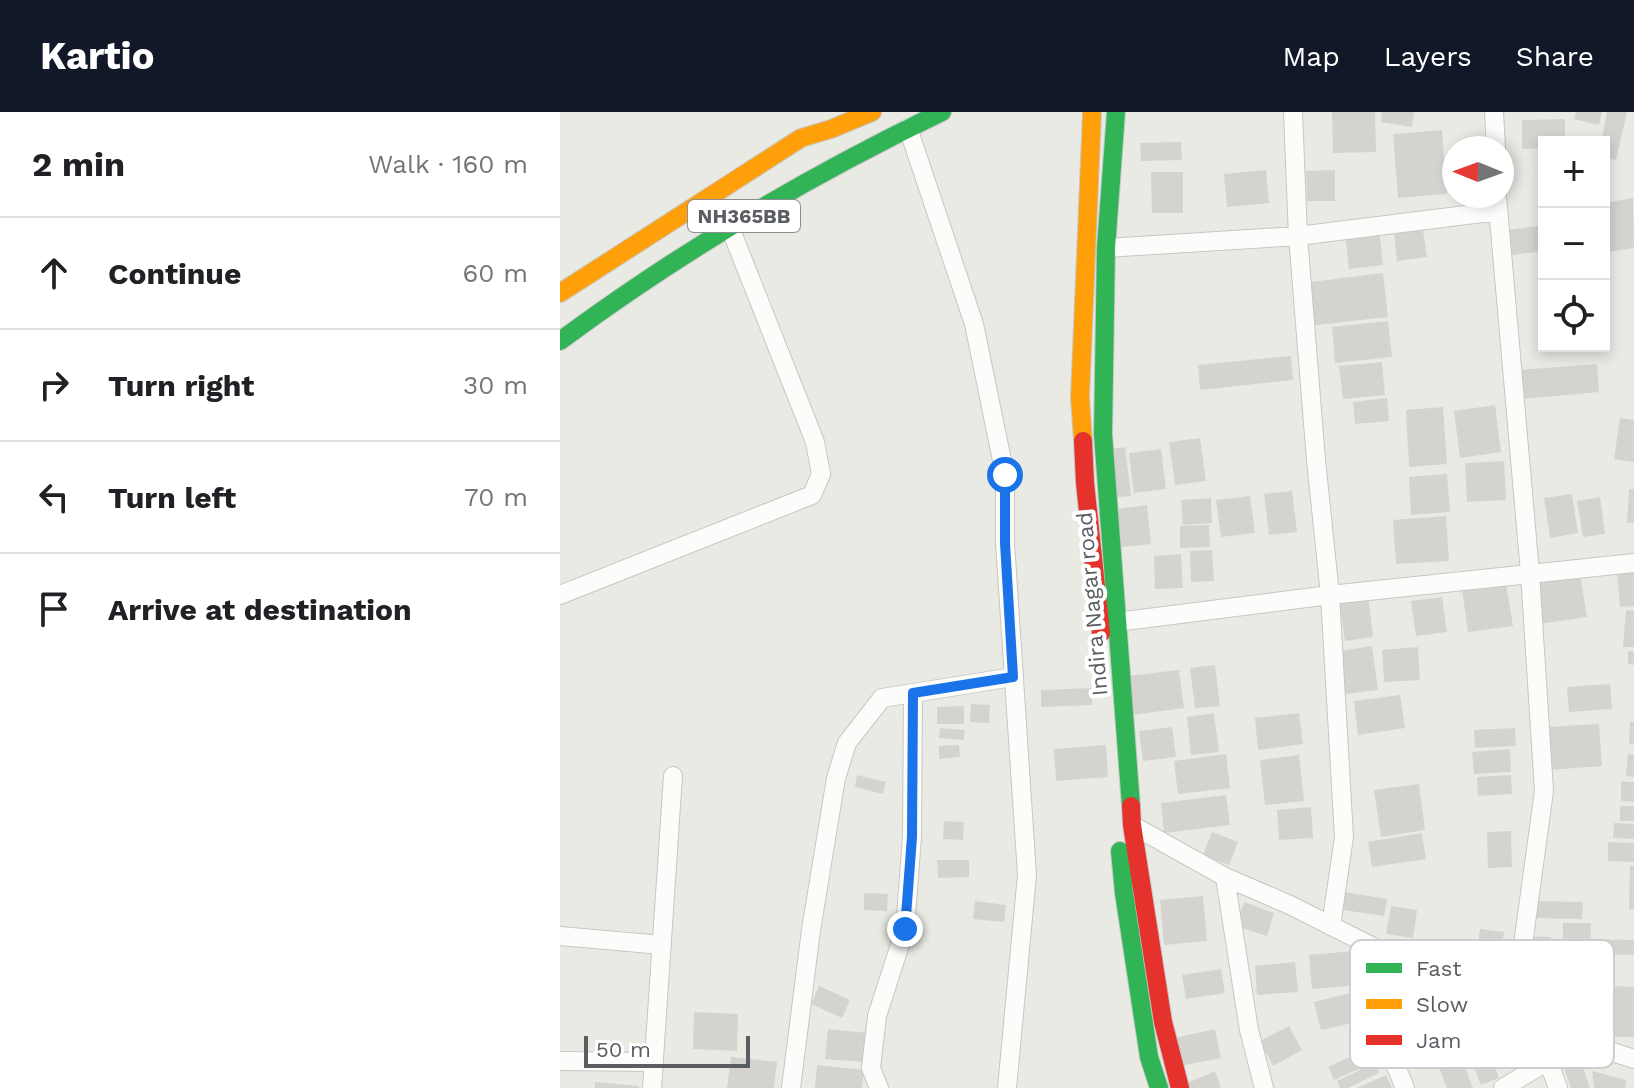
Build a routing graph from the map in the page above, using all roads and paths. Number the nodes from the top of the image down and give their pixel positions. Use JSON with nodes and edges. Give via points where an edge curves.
{"nodes":[{"id":1,"x":872,"y":112,"type":"edge"},
{"id":2,"x":942,"y":112,"type":"edge"},
{"id":3,"x":1092,"y":112,"type":"edge"},
{"id":4,"x":1116,"y":112,"type":"edge"},
{"id":5,"x":1293,"y":112,"type":"edge"},
{"id":6,"x":1494,"y":112,"type":"edge"},
{"id":7,"x":908,"y":128,"type":"junction"},
{"id":8,"x":1495,"y":136,"type":"edge"},
{"id":9,"x":1468,"y":208,"type":"edge"},
{"id":10,"x":1498,"y":208,"type":"edge"},
{"id":11,"x":729,"y":225,"type":"junction"},
{"id":12,"x":1298,"y":236,"type":"junction"},
{"id":13,"x":1106,"y":248,"type":"junction"},
{"id":14,"x":560,"y":293,"type":"edge"},
{"id":15,"x":560,"y":341,"type":"edge"},
{"id":16,"x":1634,"y":563,"type":"edge"},
{"id":17,"x":1530,"y":573,"type":"junction"},
{"id":18,"x":560,"y":595,"type":"edge"},
{"id":19,"x":1330,"y":595,"type":"junction"},
{"id":20,"x":1117,"y":622,"type":"junction"},
{"id":21,"x":1013,"y":677,"type":"junction"},
{"id":22,"x":913,"y":693,"type":"junction"},
{"id":23,"x":673,"y":776,"type":"dead end"},
{"id":24,"x":1132,"y":825,"type":"junction"},
{"id":25,"x":1225,"y":877,"type":"junction"},
{"id":26,"x":1331,"y":926,"type":"junction"},
{"id":27,"x":560,"y":936,"type":"edge"},
{"id":28,"x":1359,"y":940,"type":"edge"},
{"id":29,"x":1524,"y":940,"type":"edge"},
{"id":30,"x":662,"y":945,"type":"junction"},
{"id":31,"x":1614,"y":1052,"type":"edge"},
{"id":32,"x":1634,"y":1059,"type":"edge"},
{"id":33,"x":560,"y":1061,"type":"edge"},
{"id":34,"x":654,"y":1062,"type":"junction"},
{"id":35,"x":1397,"y":1068,"type":"edge"},
{"id":36,"x":1536,"y":1068,"type":"edge"},
{"id":37,"x":1551,"y":1068,"type":"edge"},
{"id":38,"x":652,"y":1088,"type":"edge"},
{"id":39,"x":791,"y":1088,"type":"edge"},
{"id":40,"x":879,"y":1088,"type":"edge"},
{"id":41,"x":1007,"y":1088,"type":"edge"},
{"id":42,"x":1159,"y":1088,"type":"edge"},
{"id":43,"x":1180,"y":1088,"type":"edge"},
{"id":44,"x":1264,"y":1088,"type":"edge"},
{"id":45,"x":1405,"y":1088,"type":"edge"},
{"id":46,"x":1503,"y":1088,"type":"edge"},
{"id":47,"x":1558,"y":1088,"type":"edge"}],
"edges":[{"from":1,"to":14,"type":"main road","number":"NH365BB","via":[[801,138]]},
{"from":2,"to":7,"type":"main road","number":"NH365BB"},
{"from":3,"to":42,"type":"main road","name":"Indira Nagar road","via":[[1080,397],[1084,469],[1124,893],[1149,1057]]},
{"from":4,"to":13,"type":"main road","name":"Indira Nagar road"},
{"from":5,"to":12,"type":"street"},
{"from":6,"to":8,"type":"street"},
{"from":7,"to":11,"type":"main road","number":"NH365BB"},
{"from":7,"to":21,"type":"street","via":[[974,324],[1005,475]]},
{"from":9,"to":12,"type":"street"},
{"from":10,"to":17,"type":"street"},
{"from":11,"to":15,"type":"main road","number":"NH365BB"},
{"from":11,"to":18,"type":"street","via":[[815,442],[821,474],[812,495]]},
{"from":12,"to":13,"type":"street"},
{"from":12,"to":19,"type":"street"},
{"from":13,"to":20,"type":"main road","name":"Indira Nagar road","via":[[1103,434]]},
{"from":16,"to":17,"type":"street"},
{"from":17,"to":19,"type":"street"},
{"from":17,"to":29,"type":"street","via":[[1544,791]]},
{"from":19,"to":20,"type":"street"},
{"from":19,"to":26,"type":"street","via":[[1344,837]]},
{"from":20,"to":24,"type":"main road","name":"Indira Nagar road"},
{"from":21,"to":22,"type":"street"},
{"from":21,"to":41,"type":"street","via":[[1027,875]]},
{"from":22,"to":39,"type":"street","via":[[882,698],[847,743],[836,778]]},
{"from":22,"to":40,"type":"street","via":[[905,929],[877,1016],[871,1068]]},
{"from":23,"to":30,"type":"street"},
{"from":24,"to":25,"type":"street"},
{"from":24,"to":43,"type":"main road","name":"Indira Nagar road","via":[[1163,1022]]},
{"from":25,"to":26,"type":"street"},
{"from":25,"to":44,"type":"street","via":[[1249,1030]]},
{"from":26,"to":28,"type":"street"},
{"from":27,"to":30,"type":"street"},
{"from":30,"to":34,"type":"street"},
{"from":31,"to":32,"type":"street"},
{"from":33,"to":34,"type":"street"},
{"from":34,"to":38,"type":"street"},
{"from":35,"to":45,"type":"street"},
{"from":36,"to":46,"type":"street"},
{"from":37,"to":47,"type":"street"}]}
